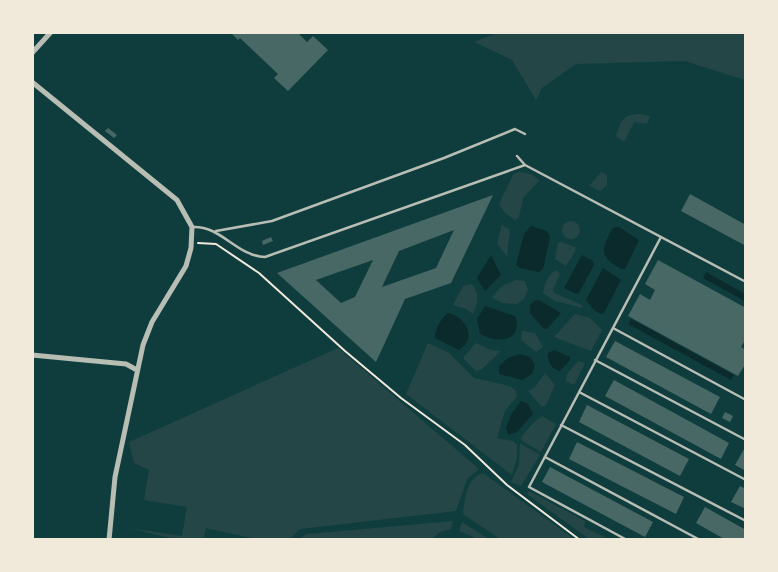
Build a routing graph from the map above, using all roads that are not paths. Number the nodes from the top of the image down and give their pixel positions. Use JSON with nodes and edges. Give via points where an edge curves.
{"nodes":[{"id":1,"x":51,"y":32,"type":"edge"},
{"id":2,"x":32,"y":53,"type":"edge"},
{"id":3,"x":32,"y":82,"type":"edge"},
{"id":4,"x":525,"y":134,"type":"dead end"},
{"id":5,"x":517,"y":156,"type":"dead end"},
{"id":6,"x":525,"y":165,"type":"junction"},
{"id":7,"x":192,"y":227,"type":"junction"},
{"id":8,"x":216,"y":231,"type":"junction"},
{"id":9,"x":661,"y":237,"type":"junction"},
{"id":10,"x":746,"y":282,"type":"edge"},
{"id":11,"x":612,"y":328,"type":"junction"},
{"id":12,"x":32,"y":355,"type":"edge"},
{"id":13,"x":596,"y":360,"type":"junction"},
{"id":14,"x":137,"y":370,"type":"junction"},
{"id":15,"x":578,"y":392,"type":"junction"},
{"id":16,"x":746,"y":400,"type":"edge"},
{"id":17,"x":561,"y":425,"type":"junction"},
{"id":18,"x":746,"y":440,"type":"edge"},
{"id":19,"x":544,"y":457,"type":"junction"},
{"id":20,"x":746,"y":480,"type":"edge"},
{"id":21,"x":746,"y":521,"type":"edge"},
{"id":22,"x":109,"y":540,"type":"edge"},
{"id":23,"x":627,"y":540,"type":"edge"},
{"id":24,"x":700,"y":540,"type":"edge"}],
"edges":[{"from":1,"to":2,"type":"street"},
{"from":3,"to":7,"type":"street","via":[[177,200]]},
{"from":4,"to":8,"type":"lane","via":[[515,129],[272,221]]},
{"from":5,"to":6,"type":"lane"},
{"from":6,"to":8,"type":"lane","via":[[265,257],[248,253]]},
{"from":6,"to":9,"type":"lane"},
{"from":7,"to":8,"type":"lane","via":[[204,226]]},
{"from":7,"to":14,"type":"street","via":[[186,266],[152,322]]},
{"from":9,"to":10,"type":"lane"},
{"from":9,"to":11,"type":"lane"},
{"from":11,"to":13,"type":"lane"},
{"from":11,"to":16,"type":"lane"},
{"from":12,"to":14,"type":"street","via":[[126,364]]},
{"from":13,"to":15,"type":"lane"},
{"from":13,"to":18,"type":"lane"},
{"from":14,"to":22,"type":"street","via":[[115,477]]},
{"from":15,"to":17,"type":"lane"},
{"from":15,"to":20,"type":"lane"},
{"from":17,"to":19,"type":"lane"},
{"from":17,"to":21,"type":"lane"},
{"from":19,"to":23,"type":"lane","via":[[528,486]]},
{"from":19,"to":24,"type":"lane"}]}
